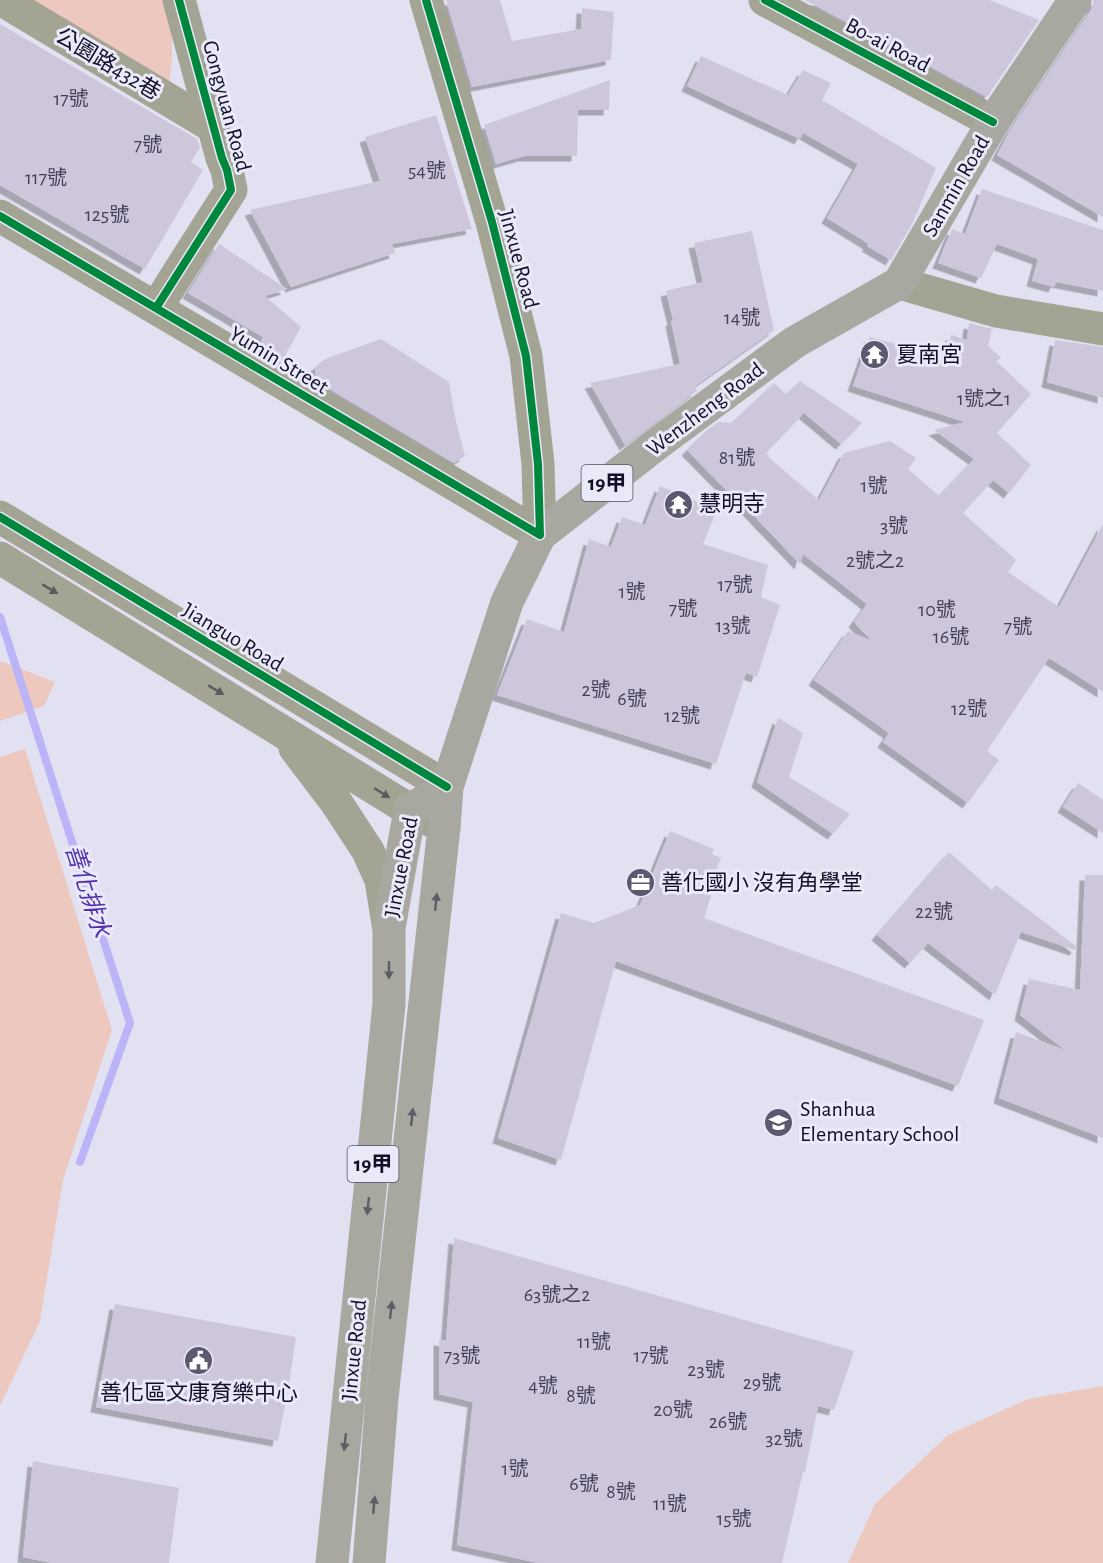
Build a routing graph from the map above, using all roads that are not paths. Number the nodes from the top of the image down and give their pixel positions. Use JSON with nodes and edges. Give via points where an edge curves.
{"nodes":[{"id":1,"x":2,"y":0,"type":"edge"},
{"id":2,"x":179,"y":0,"type":"edge"},
{"id":3,"x":426,"y":0,"type":"edge"},
{"id":4,"x":765,"y":0,"type":"edge"},
{"id":5,"x":1075,"y":0,"type":"edge"},
{"id":6,"x":993,"y":122,"type":"junction"},
{"id":7,"x":214,"y":127,"type":"junction"},
{"id":8,"x":0,"y":216,"type":"edge"},
{"id":9,"x":899,"y":283,"type":"junction"},
{"id":10,"x":156,"y":308,"type":"junction"},
{"id":11,"x":1103,"y":329,"type":"edge"},
{"id":12,"x":0,"y":517,"type":"edge"},
{"id":13,"x":540,"y":535,"type":"junction"},
{"id":14,"x":0,"y":558,"type":"edge"},
{"id":15,"x":283,"y":732,"type":"junction"},
{"id":16,"x":447,"y":787,"type":"junction"},
{"id":17,"x":410,"y":810,"type":"junction"},
{"id":18,"x":444,"y":827,"type":"junction"},
{"id":19,"x":389,"y":928,"type":"junction"},
{"id":20,"x":332,"y":1563,"type":"edge"},
{"id":21,"x":369,"y":1563,"type":"edge"}],
"edges":[{"from":1,"to":7,"type":"street","name":"公園路432巷"},
{"from":2,"to":7,"type":"street","name":"Gongyuan Road"},
{"from":3,"to":13,"type":"street","name":"Jinxue Road","via":[[492,222],[526,356],[538,464]]},
{"from":4,"to":6,"type":"street","name":"Bo-ai Road"},
{"from":5,"to":6,"type":"main road","name":"Sanmin Road"},
{"from":6,"to":9,"type":"main road","name":"Sanmin Road"},
{"from":7,"to":10,"type":"street","name":"Gongyuan Road","via":[[231,190]]},
{"from":8,"to":10,"type":"street","name":"Yumin Street"},
{"from":9,"to":11,"type":"street","via":[[996,311]]},
{"from":9,"to":13,"type":"main road","name":"Wenzheng Road","number":"19甲","via":[[795,342]]},
{"from":10,"to":13,"type":"street","name":"Yumin Street"},
{"from":12,"to":16,"type":"street","name":"Jianguo Road"},
{"from":13,"to":16,"type":"main road","name":"Wenzheng Road","number":"19甲","via":[[507,602]]},
{"from":14,"to":15,"type":"street","one_way":true},
{"from":15,"to":17,"type":"street","one_way":true},
{"from":15,"to":19,"type":"street","via":[[368,851],[381,880]]},
{"from":16,"to":17,"type":"main road","name":"Jinxue Road"},
{"from":16,"to":18,"type":"main road","name":"Jinxue Road","number":"19甲"},
{"from":17,"to":18,"type":"street"},
{"from":17,"to":19,"type":"main road","name":"Jinxue Road","number":"19甲"},
{"from":21,"to":18,"type":"main road","name":"Jinxue Road","number":"19甲","one_way":true,"via":[[387,1352]]},
{"from":19,"to":20,"type":"main road","name":"Jinxue Road","number":"19甲","one_way":true,"via":[[389,1004]]}]}
